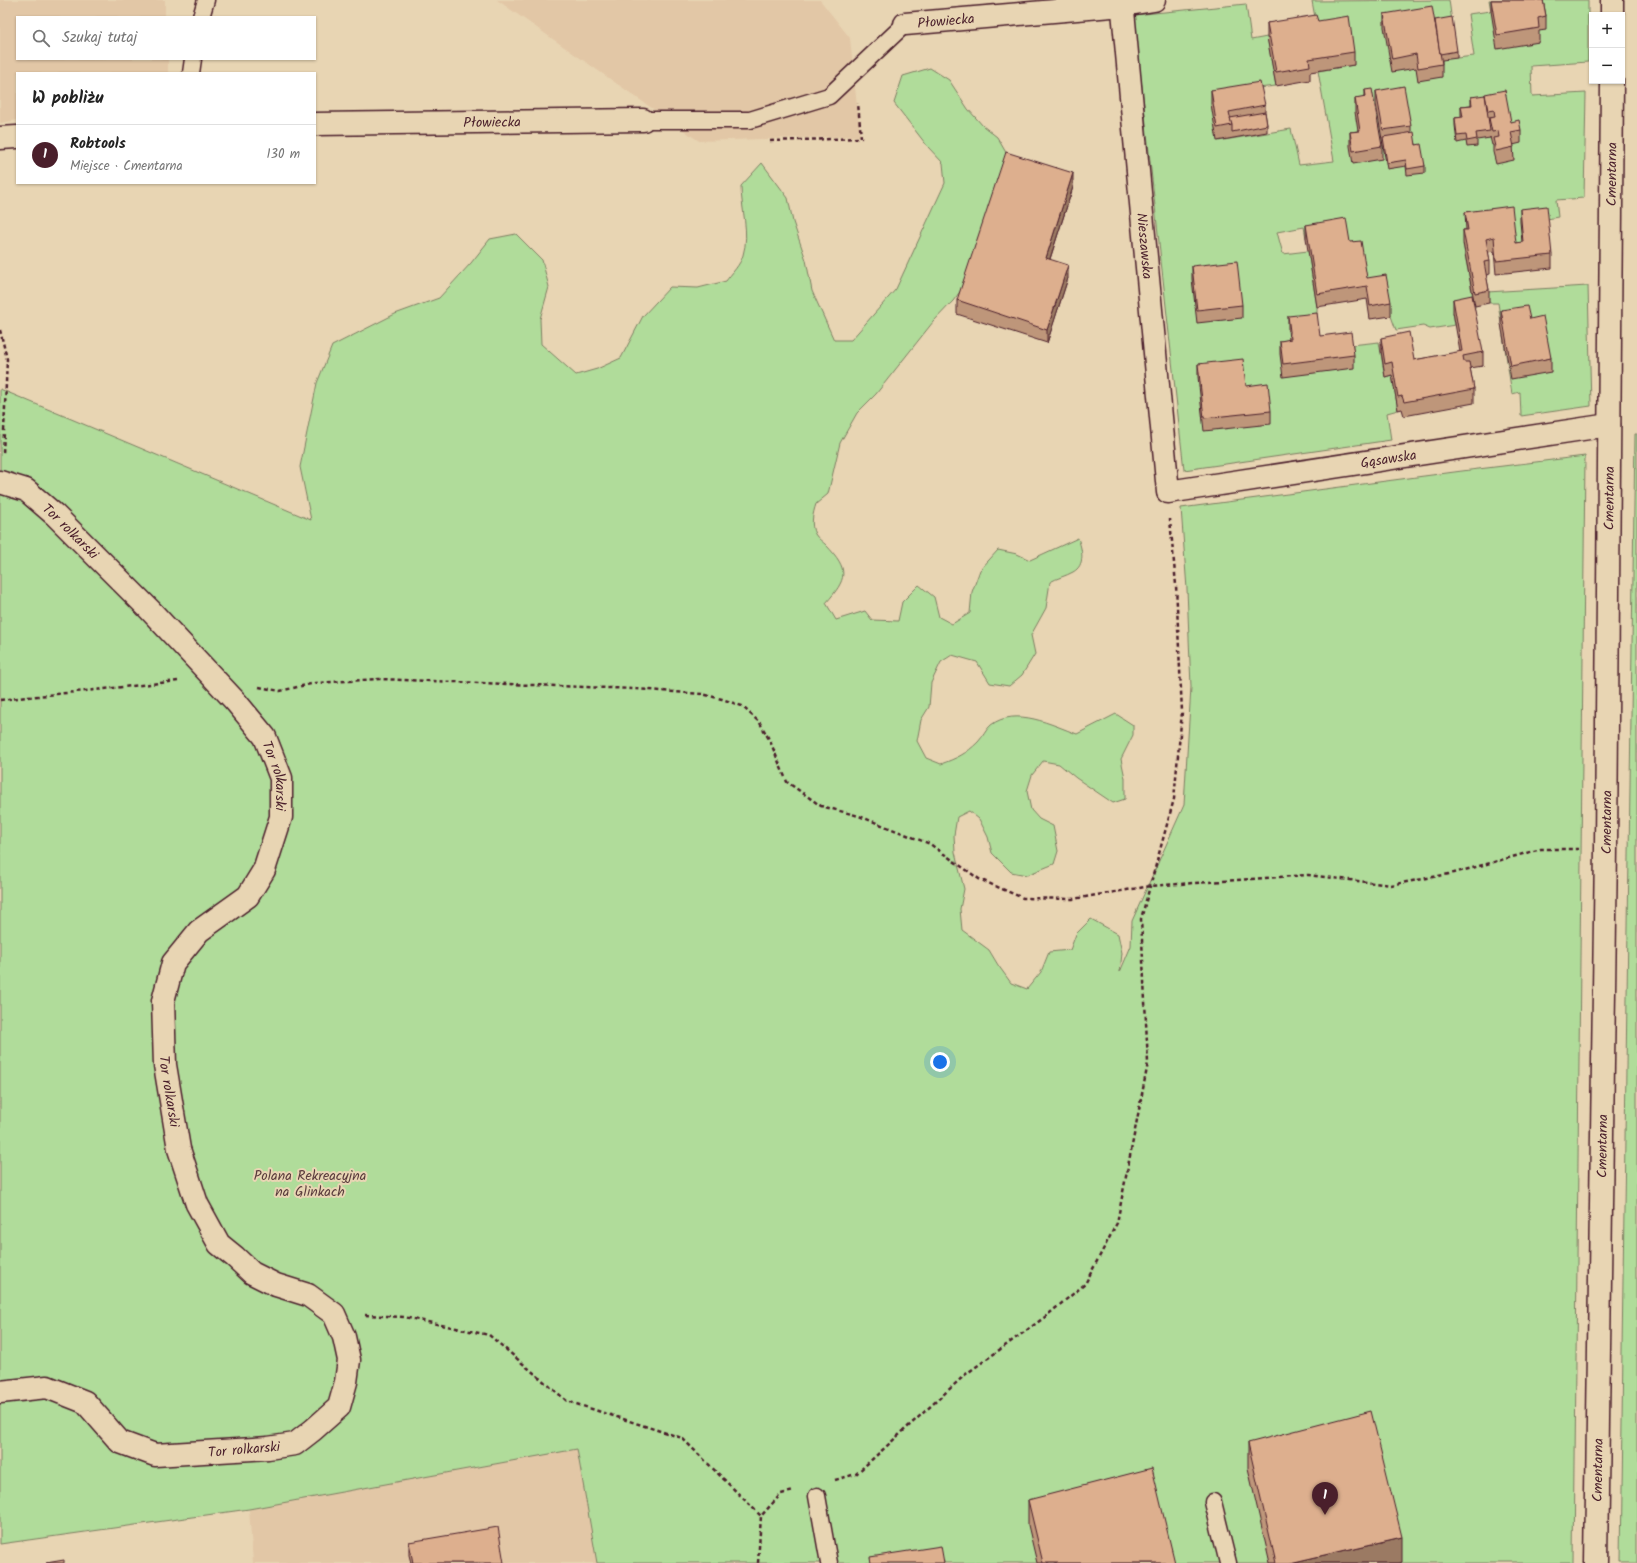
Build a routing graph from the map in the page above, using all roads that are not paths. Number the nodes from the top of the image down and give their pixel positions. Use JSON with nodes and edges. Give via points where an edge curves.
{"nodes":[{"id":1,"x":206,"y":0,"type":"edge"},
{"id":2,"x":1154,"y":0,"type":"edge"},
{"id":3,"x":1612,"y":0,"type":"edge"},
{"id":4,"x":1123,"y":2,"type":"edge"},
{"id":5,"x":1612,"y":12,"type":"edge"},
{"id":6,"x":201,"y":16,"type":"edge"},
{"id":7,"x":905,"y":24,"type":"joint"},
{"id":8,"x":193,"y":60,"type":"edge"},
{"id":9,"x":191,"y":72,"type":"edge"},
{"id":10,"x":1612,"y":84,"type":"edge"},
{"id":11,"x":643,"y":120,"type":"joint"},
{"id":12,"x":316,"y":124,"type":"edge"},
{"id":13,"x":16,"y":137,"type":"edge"},
{"id":14,"x":0,"y":138,"type":"edge"},
{"id":15,"x":1609,"y":425,"type":"junction"},
{"id":16,"x":1,"y":482,"type":"edge"},
{"id":17,"x":1168,"y":492,"type":"joint"},
{"id":18,"x":0,"y":1392,"type":"edge"},
{"id":19,"x":817,"y":1496,"type":"dead end"},
{"id":20,"x":1213,"y":1502,"type":"dead end"},
{"id":21,"x":829,"y":1563,"type":"edge"},
{"id":22,"x":1228,"y":1563,"type":"edge"},
{"id":23,"x":1596,"y":1563,"type":"edge"}],
"edges":[{"from":1,"to":6,"type":"lane"},
{"from":2,"to":4,"type":"street","name":"Płowiecka"},
{"from":3,"to":5,"type":"street"},
{"from":4,"to":7,"type":"street","name":"Płowiecka"},
{"from":4,"to":17,"type":"street","name":"Nieszawska"},
{"from":7,"to":11,"type":"lane","name":"Płowiecka","via":[[829,96],[750,120]]},
{"from":8,"to":9,"type":"lane"},
{"from":10,"to":15,"type":"street","name":"Cmentarna"},
{"from":11,"to":12,"type":"street","name":"Płowiecka"},
{"from":13,"to":14,"type":"street"},
{"from":15,"to":17,"type":"street","name":"Gąsawska"},
{"from":15,"to":23,"type":"street","name":"Cmentarna"},
{"from":16,"to":18,"type":"street","name":"Tor rolkarski","via":[[26,490],[55,515],[150,610],[265,737],[281,778],[280,818],[264,870],[248,896],[199,931],[173,963],[163,1001],[165,1065],[178,1149],[197,1204],[219,1244],[252,1273],[276,1285],[308,1295],[334,1314],[344,1337],[349,1360],[346,1382],[338,1407],[295,1444],[268,1448],[155,1455],[120,1442],[85,1402],[47,1387]]},
{"from":19,"to":21,"type":"lane"},
{"from":20,"to":22,"type":"lane"}]}
